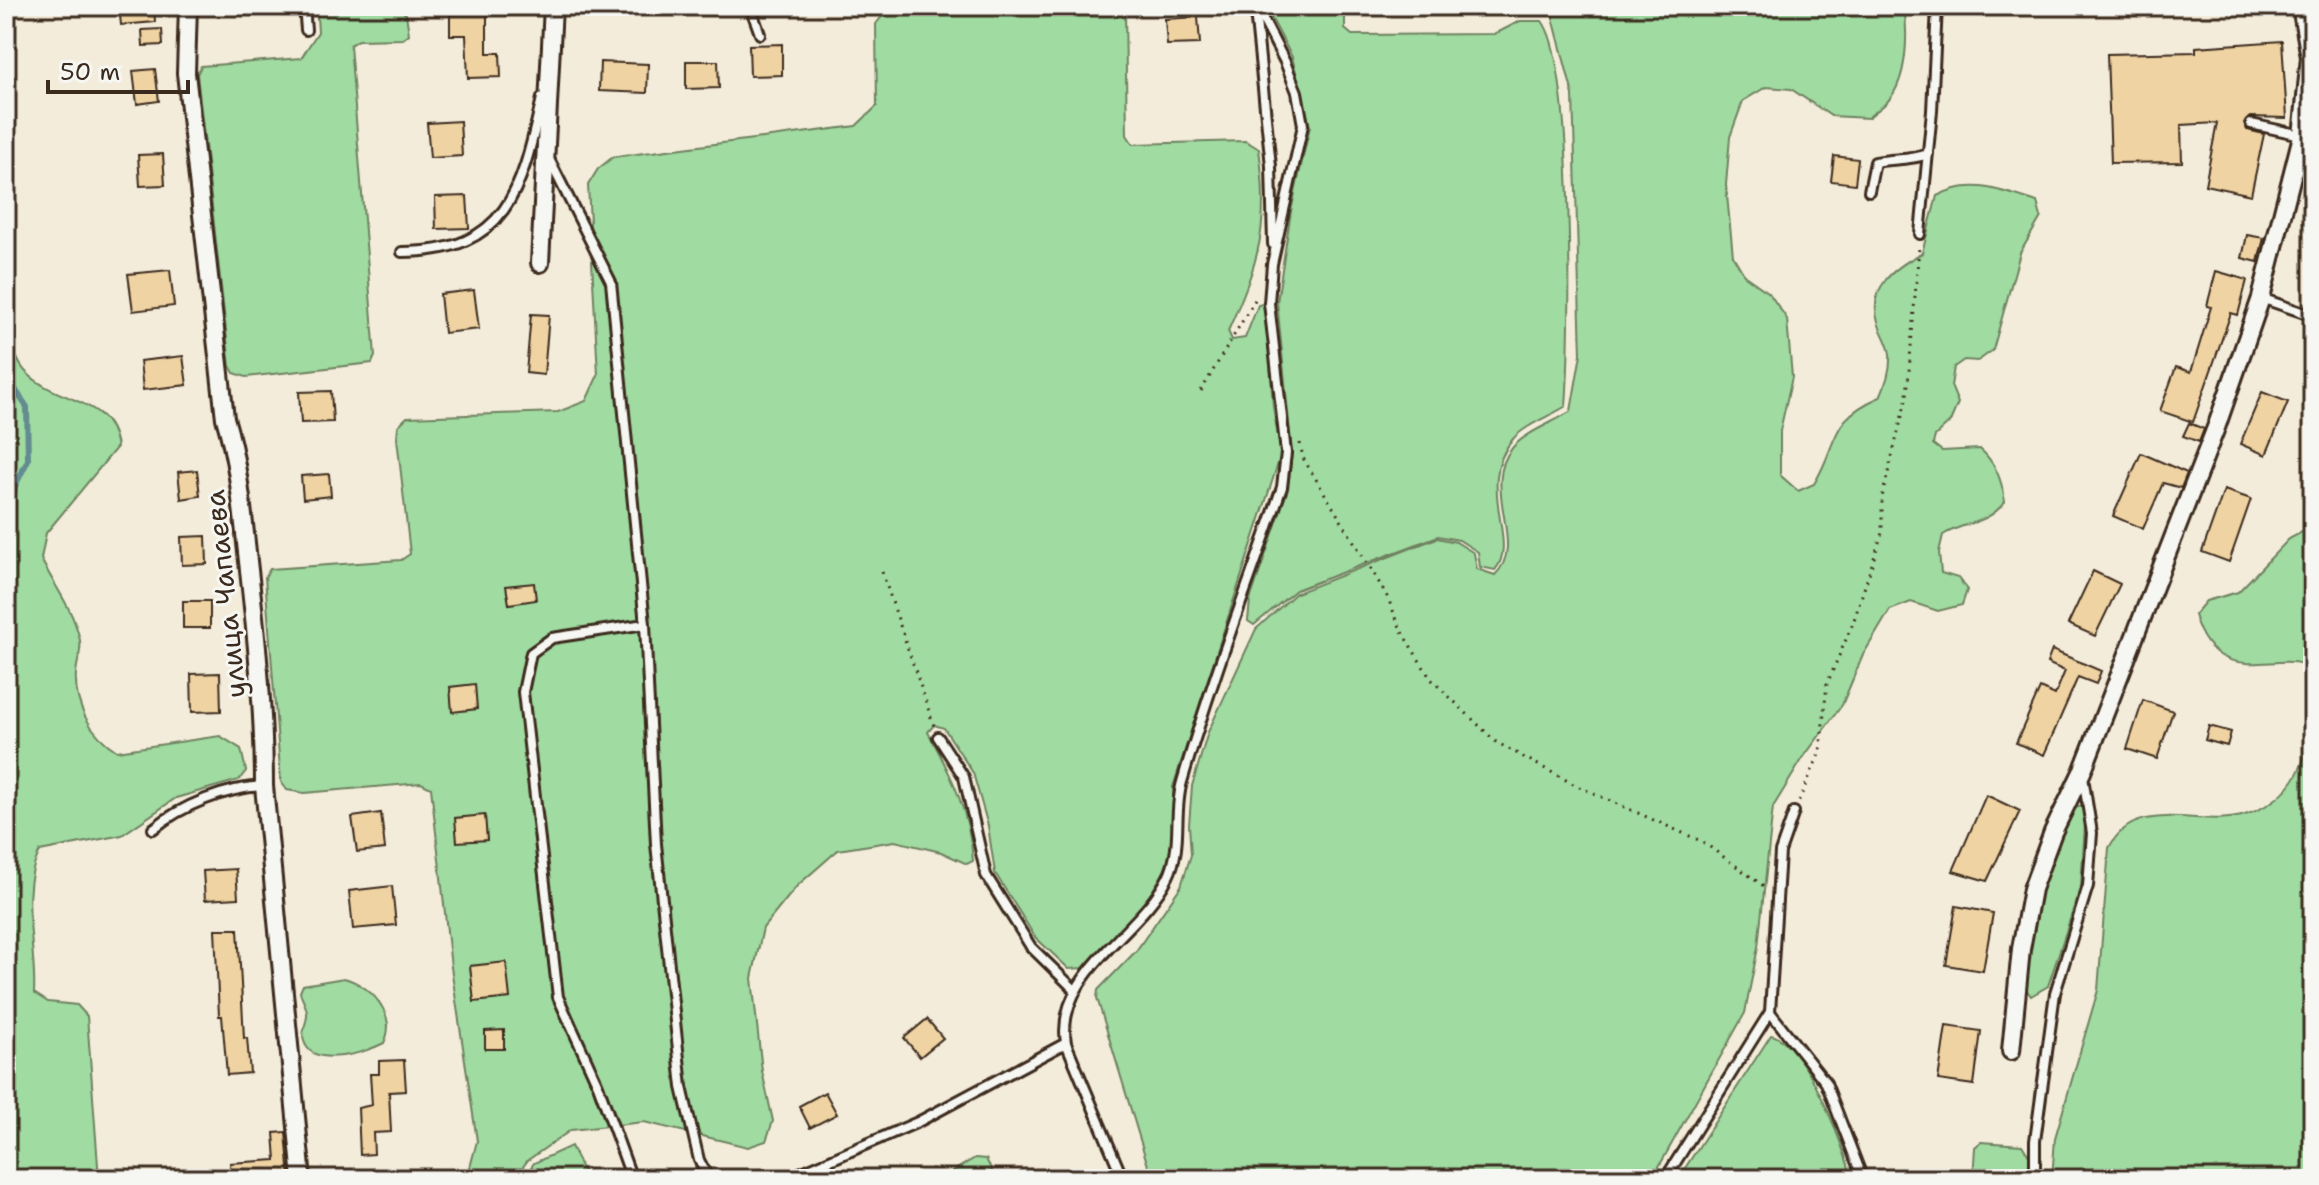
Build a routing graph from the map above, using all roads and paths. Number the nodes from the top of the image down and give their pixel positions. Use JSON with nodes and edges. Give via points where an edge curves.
{"nodes":[{"id":1,"x":188,"y":6,"type":"edge"},
{"id":2,"x":304,"y":6,"type":"edge"},
{"id":3,"x":553,"y":6,"type":"edge"},
{"id":4,"x":750,"y":6,"type":"edge"},
{"id":5,"x":1255,"y":6,"type":"edge"},
{"id":6,"x":1937,"y":6,"type":"edge"},
{"id":7,"x":2301,"y":6,"type":"edge"},
{"id":8,"x":306,"y":30,"type":"dead end"},
{"id":9,"x":760,"y":34,"type":"dead end"},
{"id":10,"x":552,"y":54,"type":"junction"},
{"id":11,"x":2251,"y":124,"type":"dead end"},
{"id":12,"x":2302,"y":136,"type":"junction"},
{"id":13,"x":546,"y":152,"type":"junction"},
{"id":14,"x":1928,"y":154,"type":"junction"},
{"id":15,"x":1869,"y":191,"type":"dead end"},
{"id":16,"x":1920,"y":234,"type":"joint"},
{"id":17,"x":402,"y":252,"type":"dead end"},
{"id":18,"x":540,"y":263,"type":"dead end"},
{"id":19,"x":1272,"y":264,"type":"junction"},
{"id":20,"x":2261,"y":298,"type":"junction"},
{"id":21,"x":2313,"y":316,"type":"edge"},
{"id":22,"x":1238,"y":330,"type":"dead end"},
{"id":23,"x":1201,"y":391,"type":"dead end"},
{"id":24,"x":1279,"y":413,"type":"junction"},
{"id":25,"x":882,"y":572,"type":"dead end"},
{"id":26,"x":645,"y":624,"type":"junction"},
{"id":27,"x":938,"y":737,"type":"joint"},
{"id":28,"x":2082,"y":772,"type":"junction"},
{"id":29,"x":264,"y":786,"type":"junction"},
{"id":30,"x":1794,"y":812,"type":"joint"},
{"id":31,"x":153,"y":829,"type":"dead end"},
{"id":32,"x":1777,"y":898,"type":"junction"},
{"id":33,"x":1075,"y":990,"type":"junction"},
{"id":34,"x":1770,"y":1012,"type":"junction"},
{"id":35,"x":1066,"y":1043,"type":"junction"},
{"id":36,"x":2011,"y":1051,"type":"dead end"},
{"id":37,"x":302,"y":1179,"type":"edge"},
{"id":38,"x":632,"y":1179,"type":"edge"},
{"id":39,"x":709,"y":1179,"type":"edge"},
{"id":40,"x":786,"y":1179,"type":"edge"},
{"id":41,"x":1123,"y":1179,"type":"edge"},
{"id":42,"x":1665,"y":1179,"type":"edge"},
{"id":43,"x":1863,"y":1179,"type":"edge"},
{"id":44,"x":2035,"y":1179,"type":"edge"}],
"edges":[{"from":1,"to":29,"type":"street","name":"улица Чапаева","via":[[186,73],[225,418],[236,449],[264,724]]},
{"from":2,"to":8,"type":"lane"},
{"from":3,"to":10,"type":"street"},
{"from":4,"to":9,"type":"lane"},
{"from":5,"to":19,"type":"lane","via":[[1271,166]]},
{"from":5,"to":19,"type":"lane","via":[[1285,62],[1303,125]]},
{"from":6,"to":14,"type":"lane"},
{"from":7,"to":12,"type":"street","via":[[2310,57]]},
{"from":10,"to":13,"type":"street"},
{"from":10,"to":17,"type":"lane","via":[[522,177],[503,211],[486,232],[425,252]]},
{"from":11,"to":12,"type":"lane"},
{"from":12,"to":20,"type":"street"},
{"from":13,"to":18,"type":"street"},
{"from":13,"to":26,"type":"lane","via":[[611,282]]},
{"from":14,"to":15,"type":"lane","via":[[1909,161],[1875,162]]},
{"from":14,"to":16,"type":"lane"},
{"from":16,"to":30,"type":"path","via":[[1907,396],[1882,497],[1882,533],[1827,684],[1820,752]]},
{"from":19,"to":24,"type":"lane","via":[[1269,303]]},
{"from":20,"to":21,"type":"lane"},
{"from":20,"to":28,"type":"street"},
{"from":22,"to":23,"type":"path"},
{"from":24,"to":32,"type":"path","via":[[1297,431],[1303,458],[1431,679],[1508,750],[1703,842]]},
{"from":24,"to":33,"type":"lane","via":[[1286,453],[1282,487],[1181,786],[1176,857],[1167,880]]},
{"from":25,"to":27,"type":"path"},
{"from":26,"to":38,"type":"lane","via":[[552,638],[531,653],[523,692],[558,997]]},
{"from":26,"to":39,"type":"lane","via":[[656,844],[682,1087],[699,1160]]},
{"from":27,"to":33,"type":"lane","via":[[964,777],[986,875],[1031,947]]},
{"from":28,"to":36,"type":"street","via":[[2032,889]]},
{"from":28,"to":44,"type":"lane","via":[[2092,833],[2088,886],[2055,993],[2035,1141]]},
{"from":29,"to":31,"type":"lane","via":[[244,787],[172,813]]},
{"from":29,"to":37,"type":"street","name":"улица Чапаева"},
{"from":30,"to":32,"type":"lane","via":[[1780,852]]},
{"from":32,"to":34,"type":"lane"},
{"from":33,"to":35,"type":"lane","via":[[1063,1023]]},
{"from":34,"to":42,"type":"lane"},
{"from":34,"to":43,"type":"lane","via":[[1826,1083]]},
{"from":35,"to":40,"type":"lane","via":[[918,1122]]},
{"from":35,"to":41,"type":"lane"}]}
